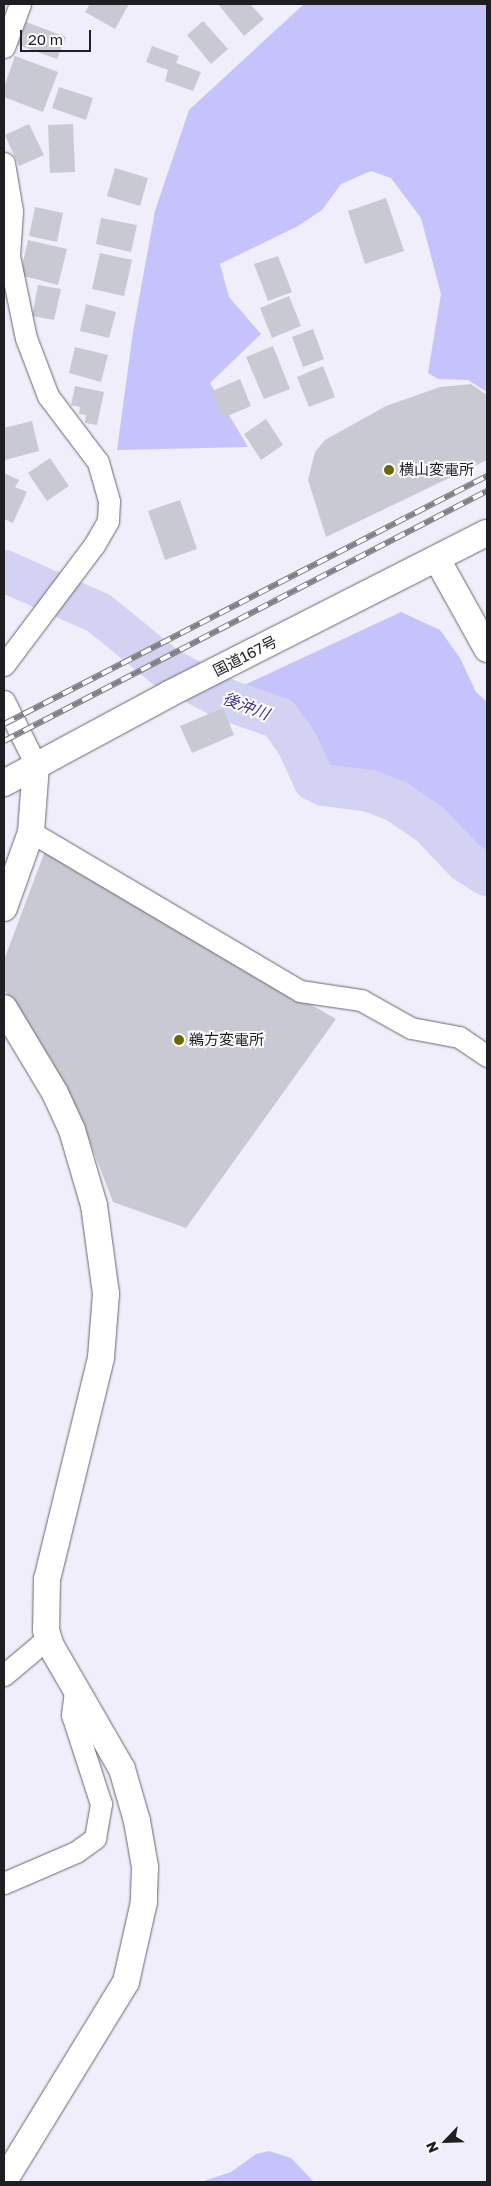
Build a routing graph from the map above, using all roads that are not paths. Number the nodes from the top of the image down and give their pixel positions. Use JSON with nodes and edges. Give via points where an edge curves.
{"nodes":[{"id":1,"x":20,"y":4,"type":"edge"},
{"id":2,"x":4,"y":47,"type":"edge"},
{"id":3,"x":4,"y":163,"type":"edge"},
{"id":4,"x":487,"y":533,"type":"edge"},
{"id":5,"x":437,"y":559,"type":"junction"},
{"id":6,"x":487,"y":649,"type":"edge"},
{"id":7,"x":4,"y":665,"type":"edge"},
{"id":8,"x":4,"y":701,"type":"edge"},
{"id":9,"x":36,"y":765,"type":"junction"},
{"id":10,"x":4,"y":783,"type":"edge"},
{"id":11,"x":31,"y":832,"type":"junction"},
{"id":12,"x":4,"y":908,"type":"edge"},
{"id":13,"x":4,"y":1008,"type":"edge"},
{"id":14,"x":487,"y":1056,"type":"edge"},
{"id":15,"x":48,"y":1638,"type":"junction"},
{"id":16,"x":4,"y":1675,"type":"edge"},
{"id":17,"x":75,"y":1688,"type":"junction"},
{"id":18,"x":4,"y":1883,"type":"edge"},
{"id":19,"x":4,"y":2181,"type":"edge"}],
"edges":[{"from":1,"to":2,"type":"street"},
{"from":3,"to":7,"type":"street","via":[[12,211],[8,256],[26,338],[48,396],[98,462],[109,501],[108,521],[94,545]]},
{"from":4,"to":5,"type":"street","name":"国道167号"},
{"from":5,"to":6,"type":"street"},
{"from":5,"to":9,"type":"street","name":"国道167号"},
{"from":8,"to":9,"type":"street"},
{"from":9,"to":10,"type":"street","name":"国道167号"},
{"from":9,"to":11,"type":"street"},
{"from":11,"to":12,"type":"street"},
{"from":11,"to":14,"type":"street","via":[[300,992],[361,1000],[411,1028],[459,1037]]},
{"from":13,"to":15,"type":"street","via":[[55,1093],[82,1158],[100,1237],[106,1294],[102,1358],[47,1579],[44,1613]]},
{"from":15,"to":16,"type":"street"},
{"from":15,"to":17,"type":"street"},
{"from":17,"to":18,"type":"street","via":[[72,1715],[101,1804],[95,1838],[76,1852]]},
{"from":17,"to":19,"type":"street","via":[[122,1770],[137,1821],[145,1867],[144,1902],[126,1982]]}]}
